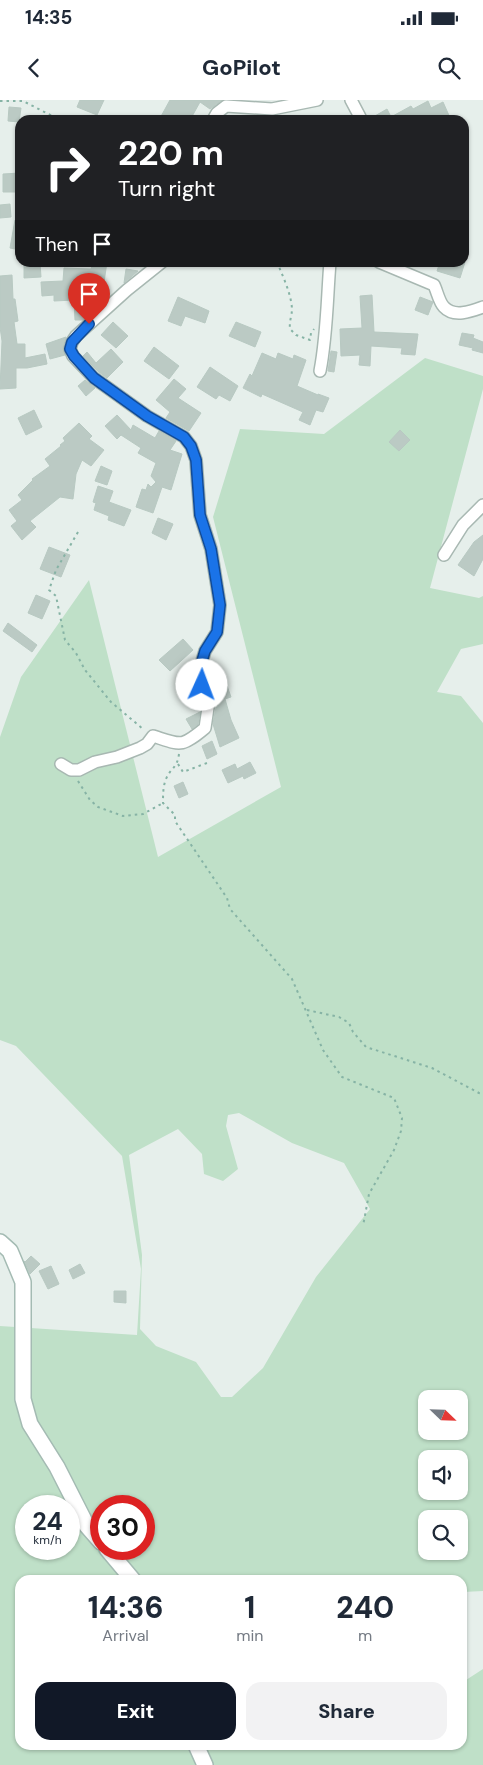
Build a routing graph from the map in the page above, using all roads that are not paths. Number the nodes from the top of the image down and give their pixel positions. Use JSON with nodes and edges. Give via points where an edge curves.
{"nodes":[{"id":1,"x":317,"y":100,"type":"edge"},
{"id":2,"x":351,"y":100,"type":"edge"},
{"id":3,"x":216,"y":115,"type":"edge"},
{"id":4,"x":359,"y":115,"type":"edge"},
{"id":5,"x":156,"y":267,"type":"edge"},
{"id":6,"x":330,"y":267,"type":"edge"},
{"id":7,"x":391,"y":267,"type":"edge"},
{"id":8,"x":483,"y":307,"type":"edge"},
{"id":9,"x":320,"y":371,"type":"dead end"},
{"id":10,"x":483,"y":505,"type":"edge"},
{"id":11,"x":444,"y":555,"type":"dead end"},
{"id":12,"x":66,"y":767,"type":"road end"},
{"id":13,"x":0,"y":1242,"type":"edge"},
{"id":14,"x":90,"y":1529,"type":"edge"},
{"id":15,"x":116,"y":1560,"type":"edge"},
{"id":16,"x":129,"y":1575,"type":"edge"},
{"id":17,"x":198,"y":1750,"type":"edge"},
{"id":18,"x":205,"y":1765,"type":"edge"}],
"edges":[{"from":1,"to":3,"type":"street","via":[[272,109],[226,106]]},
{"from":2,"to":4,"type":"street"},
{"from":5,"to":12,"type":"street","via":[[76,336],[70,349],[94,378],[147,416],[184,437],[196,460],[200,515],[211,549],[220,605],[217,632],[205,651],[200,668],[202,685],[209,701],[205,728],[180,744],[153,736],[140,748],[116,757],[79,770]]},
{"from":6,"to":9,"type":"street"},
{"from":7,"to":8,"type":"street","via":[[434,285],[444,307],[450,311],[465,314]]},
{"from":10,"to":11,"type":"street","via":[[463,525]]},
{"from":13,"to":14,"type":"main road","via":[[10,1251],[23,1282],[23,1399],[30,1424]]},
{"from":15,"to":16,"type":"main road"},
{"from":17,"to":18,"type":"main road"}]}
